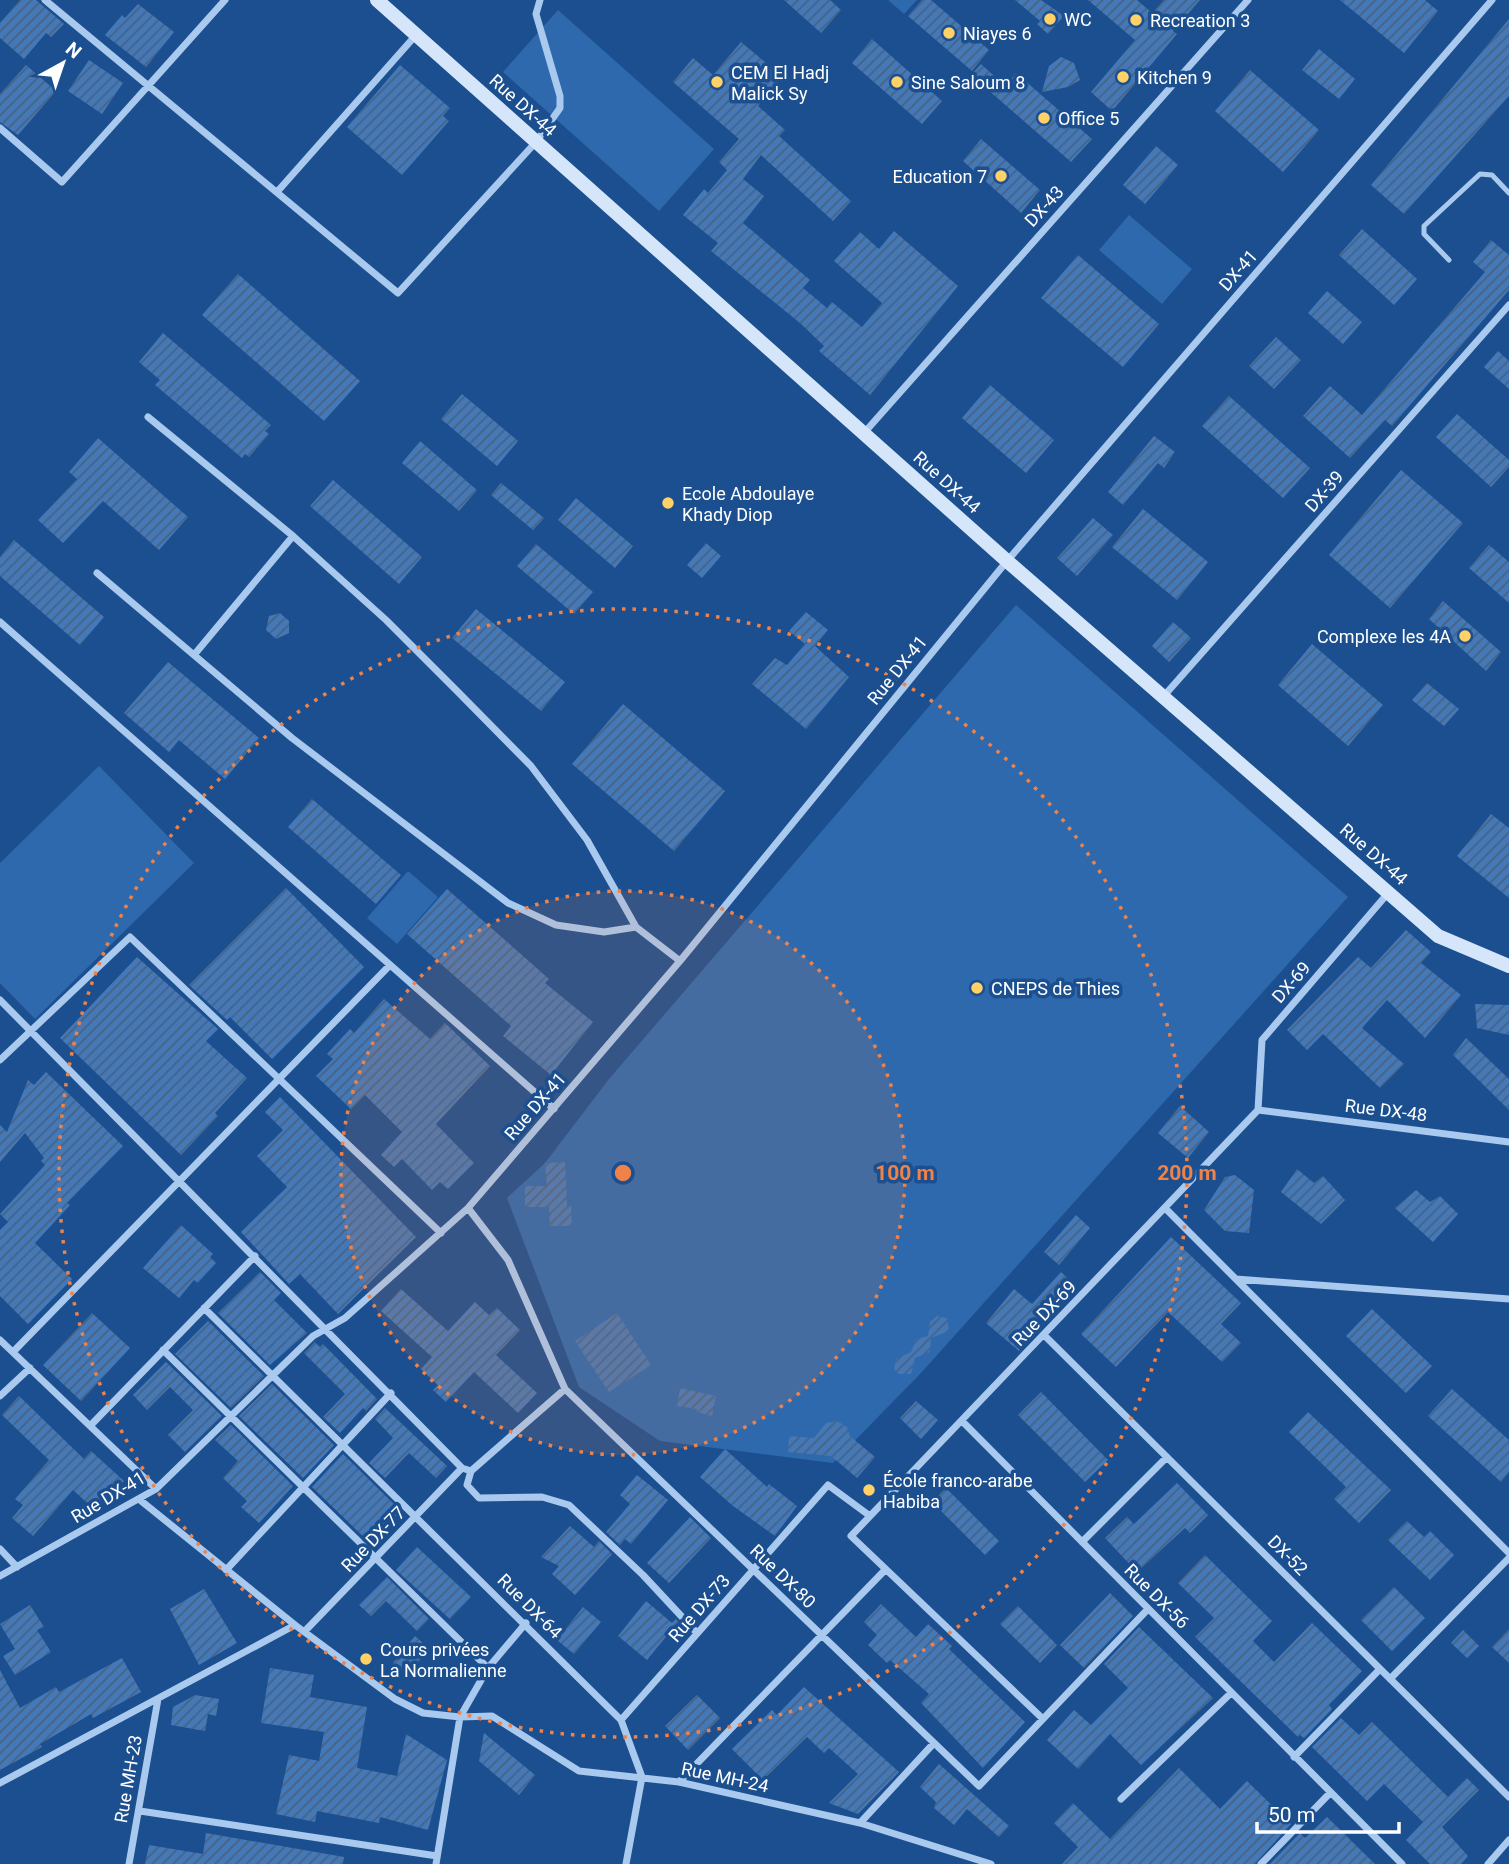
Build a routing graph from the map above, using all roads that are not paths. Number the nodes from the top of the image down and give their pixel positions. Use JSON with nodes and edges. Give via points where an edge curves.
{"nodes":[{"id":1,"x":45,"y":0,"type":"edge"},
{"id":2,"x":225,"y":0,"type":"edge"},
{"id":3,"x":377,"y":0,"type":"edge"},
{"id":4,"x":540,"y":0,"type":"edge"},
{"id":5,"x":1248,"y":0,"type":"edge"},
{"id":6,"x":1492,"y":0,"type":"edge"},
{"id":7,"x":416,"y":35,"type":"junction"},
{"id":8,"x":148,"y":86,"type":"junction"},
{"id":9,"x":0,"y":128,"type":"edge"},
{"id":10,"x":536,"y":142,"type":"junction"},
{"id":11,"x":276,"y":192,"type":"junction"},
{"id":12,"x":1509,"y":193,"type":"edge"},
{"id":13,"x":1449,"y":260,"type":"dead end"},
{"id":14,"x":1509,"y":305,"type":"edge"},
{"id":15,"x":148,"y":417,"type":"dead end"},
{"id":16,"x":864,"y":433,"type":"junction"},
{"id":17,"x":293,"y":536,"type":"junction"},
{"id":18,"x":1007,"y":561,"type":"junction"},
{"id":19,"x":97,"y":573,"type":"dead end"},
{"id":20,"x":0,"y":622,"type":"edge"},
{"id":21,"x":194,"y":655,"type":"junction"},
{"id":22,"x":1163,"y":697,"type":"junction"},
{"id":23,"x":1389,"y":892,"type":"junction"},
{"id":24,"x":636,"y":927,"type":"junction"},
{"id":25,"x":680,"y":961,"type":"junction"},
{"id":26,"x":390,"y":965,"type":"junction"},
{"id":27,"x":1509,"y":967,"type":"edge"},
{"id":28,"x":0,"y":1000,"type":"edge"},
{"id":29,"x":29,"y":1029,"type":"junction"},
{"id":30,"x":0,"y":1060,"type":"edge"},
{"id":31,"x":278,"y":1078,"type":"junction"},
{"id":32,"x":554,"y":1108,"type":"junction"},
{"id":33,"x":1258,"y":1110,"type":"junction"},
{"id":34,"x":1508,"y":1140,"type":"edge"},
{"id":35,"x":178,"y":1179,"type":"junction"},
{"id":36,"x":468,"y":1208,"type":"junction"},
{"id":37,"x":1165,"y":1208,"type":"junction"},
{"id":38,"x":441,"y":1233,"type":"junction"},
{"id":39,"x":255,"y":1256,"type":"junction"},
{"id":40,"x":1236,"y":1279,"type":"junction"},
{"id":41,"x":1509,"y":1298,"type":"edge"},
{"id":42,"x":204,"y":1308,"type":"junction"},
{"id":43,"x":326,"y":1329,"type":"junction"},
{"id":44,"x":1045,"y":1336,"type":"junction"},
{"id":45,"x":0,"y":1340,"type":"edge"},
{"id":46,"x":163,"y":1350,"type":"junction"},
{"id":47,"x":13,"y":1352,"type":"junction"},
{"id":48,"x":30,"y":1368,"type":"junction"},
{"id":49,"x":272,"y":1375,"type":"junction"},
{"id":50,"x":565,"y":1389,"type":"junction"},
{"id":51,"x":391,"y":1393,"type":"junction"},
{"id":52,"x":0,"y":1396,"type":"edge"},
{"id":53,"x":230,"y":1417,"type":"junction"},
{"id":54,"x":961,"y":1421,"type":"junction"},
{"id":55,"x":90,"y":1426,"type":"junction"},
{"id":56,"x":343,"y":1444,"type":"junction"},
{"id":57,"x":1167,"y":1457,"type":"junction"},
{"id":58,"x":467,"y":1470,"type":"junction"},
{"id":59,"x":303,"y":1487,"type":"junction"},
{"id":60,"x":156,"y":1489,"type":"junction"},
{"id":61,"x":140,"y":1500,"type":"junction"},
{"id":62,"x":417,"y":1516,"type":"junction"},
{"id":63,"x":870,"y":1516,"type":"junction"},
{"id":64,"x":1082,"y":1542,"type":"junction"},
{"id":65,"x":0,"y":1549,"type":"edge"},
{"id":66,"x":1509,"y":1555,"type":"edge"},
{"id":67,"x":376,"y":1558,"type":"junction"},
{"id":68,"x":17,"y":1567,"type":"junction"},
{"id":69,"x":226,"y":1570,"type":"junction"},
{"id":70,"x":753,"y":1570,"type":"junction"},
{"id":71,"x":884,"y":1571,"type":"junction"},
{"id":72,"x":0,"y":1576,"type":"edge"},
{"id":73,"x":1148,"y":1609,"type":"junction"},
{"id":74,"x":526,"y":1623,"type":"junction"},
{"id":75,"x":295,"y":1625,"type":"junction"},
{"id":76,"x":305,"y":1631,"type":"junction"},
{"id":77,"x":697,"y":1633,"type":"junction"},
{"id":78,"x":821,"y":1635,"type":"junction"},
{"id":79,"x":488,"y":1668,"type":"junction"},
{"id":80,"x":1381,"y":1669,"type":"junction"},
{"id":81,"x":1390,"y":1679,"type":"junction"},
{"id":82,"x":1231,"y":1693,"type":"junction"},
{"id":83,"x":158,"y":1699,"type":"junction"},
{"id":84,"x":460,"y":1717,"type":"junction"},
{"id":85,"x":1043,"y":1719,"type":"junction"},
{"id":86,"x":621,"y":1720,"type":"junction"},
{"id":87,"x":933,"y":1743,"type":"junction"},
{"id":88,"x":1294,"y":1757,"type":"junction"},
{"id":89,"x":642,"y":1777,"type":"junction"},
{"id":90,"x":679,"y":1782,"type":"junction"},
{"id":91,"x":0,"y":1783,"type":"edge"},
{"id":92,"x":1330,"y":1793,"type":"junction"},
{"id":93,"x":1509,"y":1797,"type":"edge"},
{"id":94,"x":1121,"y":1799,"type":"dead end"},
{"id":95,"x":140,"y":1811,"type":"junction"},
{"id":96,"x":860,"y":1823,"type":"junction"},
{"id":97,"x":1509,"y":1840,"type":"edge"},
{"id":98,"x":437,"y":1860,"type":"edge"},
{"id":99,"x":129,"y":1864,"type":"edge"},
{"id":100,"x":626,"y":1864,"type":"edge"},
{"id":101,"x":991,"y":1864,"type":"edge"},
{"id":102,"x":1261,"y":1864,"type":"edge"},
{"id":103,"x":1402,"y":1864,"type":"edge"},
{"id":104,"x":1488,"y":1864,"type":"edge"}],
"edges":[{"from":1,"to":8,"type":"street"},
{"from":2,"to":8,"type":"street"},
{"from":3,"to":7,"type":"street","name":"Rue DX-44"},
{"from":4,"to":10,"type":"street","via":[[536,14],[560,96],[559,108]]},
{"from":5,"to":16,"type":"street","name":"DX-43"},
{"from":6,"to":18,"type":"street","name":"DX-41"},
{"from":7,"to":10,"type":"street","name":"Rue DX-44"},
{"from":7,"to":11,"type":"street"},
{"from":8,"to":9,"type":"street","via":[[61,182]]},
{"from":8,"to":11,"type":"street"},
{"from":10,"to":11,"type":"street","via":[[398,293]]},
{"from":10,"to":16,"type":"street","name":"Rue DX-44"},
{"from":12,"to":13,"type":"lane","via":[[1492,175],[1480,174],[1424,226],[1424,234]]},
{"from":14,"to":22,"type":"street","name":"DX-39"},
{"from":15,"to":17,"type":"street"},
{"from":16,"to":18,"type":"street","name":"Rue DX-44"},
{"from":17,"to":21,"type":"street"},
{"from":17,"to":24,"type":"street","via":[[386,620],[530,766],[587,840]]},
{"from":18,"to":22,"type":"street","name":"Rue DX-44"},
{"from":18,"to":25,"type":"street","name":"Rue DX-41"},
{"from":19,"to":21,"type":"street"},
{"from":20,"to":26,"type":"street"},
{"from":21,"to":24,"type":"street","via":[[292,738],[508,903],[556,925],[604,932]]},
{"from":22,"to":23,"type":"street","name":"Rue DX-44"},
{"from":23,"to":27,"type":"street","name":"Rue DX-44","via":[[1437,936]]},
{"from":23,"to":33,"type":"street","name":"DX-69","via":[[1262,1040]]},
{"from":24,"to":25,"type":"street"},
{"from":25,"to":32,"type":"street","name":"Rue DX-41"},
{"from":26,"to":31,"type":"street"},
{"from":26,"to":32,"type":"street"},
{"from":28,"to":29,"type":"street"},
{"from":29,"to":30,"type":"street"},
{"from":29,"to":31,"type":"street","via":[[130,937]]},
{"from":29,"to":35,"type":"street"},
{"from":31,"to":35,"type":"street"},
{"from":31,"to":38,"type":"street"},
{"from":32,"to":36,"type":"street","name":"Rue DX-41"},
{"from":33,"to":34,"type":"street","name":"Rue DX-48"},
{"from":33,"to":37,"type":"street","name":"Rue DX-69"},
{"from":35,"to":39,"type":"street"},
{"from":35,"to":47,"type":"street"},
{"from":36,"to":38,"type":"street","name":"Rue DX-41"},
{"from":36,"to":50,"type":"street","via":[[508,1260]]},
{"from":37,"to":40,"type":"street"},
{"from":37,"to":44,"type":"street","name":"Rue DX-69"},
{"from":38,"to":43,"type":"street","name":"Rue DX-41","via":[[345,1318]]},
{"from":39,"to":42,"type":"street"},
{"from":39,"to":43,"type":"street"},
{"from":40,"to":41,"type":"street"},
{"from":40,"to":66,"type":"street"},
{"from":42,"to":46,"type":"street"},
{"from":42,"to":49,"type":"street","name":"Rue DX-64"},
{"from":43,"to":49,"type":"street","name":"Rue DX-41"},
{"from":43,"to":51,"type":"street"},
{"from":44,"to":54,"type":"street","name":"Rue DX-69"},
{"from":44,"to":57,"type":"street","name":"DX-52","number":"DX-52"},
{"from":45,"to":47,"type":"street"},
{"from":46,"to":53,"type":"street"},
{"from":46,"to":55,"type":"street"},
{"from":47,"to":48,"type":"street"},
{"from":48,"to":52,"type":"street"},
{"from":48,"to":55,"type":"street"},
{"from":49,"to":53,"type":"street","name":"Rue DX-41"},
{"from":49,"to":56,"type":"street","name":"Rue DX-64"},
{"from":50,"to":58,"type":"street","name":"Rue DX-77"},
{"from":50,"to":70,"type":"street","name":"Rue DX-80"},
{"from":51,"to":56,"type":"street"},
{"from":51,"to":58,"type":"street"},
{"from":53,"to":59,"type":"street"},
{"from":53,"to":60,"type":"street","name":"Rue DX-41"},
{"from":54,"to":63,"type":"street","name":"Rue DX-69"},
{"from":54,"to":64,"type":"street","name":"Rue DX-56"},
{"from":55,"to":60,"type":"street"},
{"from":56,"to":59,"type":"street"},
{"from":56,"to":62,"type":"street","name":"Rue DX-64"},
{"from":57,"to":64,"type":"street"},
{"from":57,"to":80,"type":"street","name":"DX-52","number":"DX-52"},
{"from":58,"to":62,"type":"street","name":"Rue DX-77"},
{"from":58,"to":77,"type":"street","via":[[467,1485],[479,1498],[542,1497],[569,1505]]},
{"from":59,"to":67,"type":"street"},
{"from":59,"to":69,"type":"street"},
{"from":60,"to":61,"type":"street","name":"Rue DX-41"},
{"from":61,"to":68,"type":"street","name":"Rue DX-41"},
{"from":61,"to":69,"type":"street","name":"Rue MH-24"},
{"from":62,"to":67,"type":"street","name":"Rue DX-77"},
{"from":62,"to":74,"type":"street","name":"Rue DX-64"},
{"from":63,"to":70,"type":"street","name":"Rue DX-73","via":[[828,1485]]},
{"from":63,"to":71,"type":"street","name":"Rue DX-69","via":[[851,1536]]},
{"from":64,"to":73,"type":"street","name":"Rue DX-56"},
{"from":65,"to":68,"type":"street"},
{"from":66,"to":81,"type":"street"},
{"from":67,"to":76,"type":"street","name":"Rue DX-77"},
{"from":67,"to":79,"type":"street"},
{"from":68,"to":72,"type":"street","name":"Rue DX-41"},
{"from":69,"to":75,"type":"street","name":"Rue MH-24"},
{"from":70,"to":77,"type":"street","name":"Rue DX-73"},
{"from":70,"to":78,"type":"street","name":"Rue DX-80"},
{"from":71,"to":78,"type":"street"},
{"from":71,"to":85,"type":"street"},
{"from":73,"to":82,"type":"street","name":"Rue DX-56"},
{"from":73,"to":85,"type":"street"},
{"from":74,"to":79,"type":"street"},
{"from":74,"to":86,"type":"street","name":"Rue DX-64"},
{"from":75,"to":76,"type":"street","name":"Rue MH-24"},
{"from":75,"to":83,"type":"street"},
{"from":76,"to":84,"type":"street","name":"Rue MH-24","via":[[405,1705],[423,1713]]},
{"from":77,"to":86,"type":"street","name":"Rue DX-73"},
{"from":78,"to":87,"type":"street","name":"Rue DX-80"},
{"from":78,"to":90,"type":"street"},
{"from":79,"to":84,"type":"street"},
{"from":80,"to":81,"type":"street","name":"DX-52","number":"DX-52"},
{"from":80,"to":88,"type":"street"},
{"from":81,"to":93,"type":"street","name":"DX-52","number":"DX-52"},
{"from":82,"to":88,"type":"street","name":"Rue DX-56"},
{"from":82,"to":94,"type":"street"},
{"from":83,"to":91,"type":"street"},
{"from":83,"to":95,"type":"street","name":"Rue MH-23"},
{"from":84,"to":89,"type":"street","name":"Rue MH-24","via":[[492,1716],[579,1771]]},
{"from":84,"to":98,"type":"street"},
{"from":85,"to":87,"type":"street","name":"Rue DX-80","via":[[979,1786]]},
{"from":86,"to":89,"type":"street"},
{"from":87,"to":96,"type":"street"},
{"from":88,"to":92,"type":"street","name":"Rue DX-56"},
{"from":89,"to":90,"type":"street","name":"Rue MH-24"},
{"from":89,"to":100,"type":"street"},
{"from":90,"to":96,"type":"street","name":"Rue MH-24"},
{"from":92,"to":102,"type":"street"},
{"from":92,"to":103,"type":"street","name":"Rue DX-56"},
{"from":95,"to":98,"type":"street"},
{"from":95,"to":99,"type":"street","name":"Rue MH-23"},
{"from":96,"to":101,"type":"street","name":"Rue MH-24"},
{"from":97,"to":104,"type":"street"}]}
